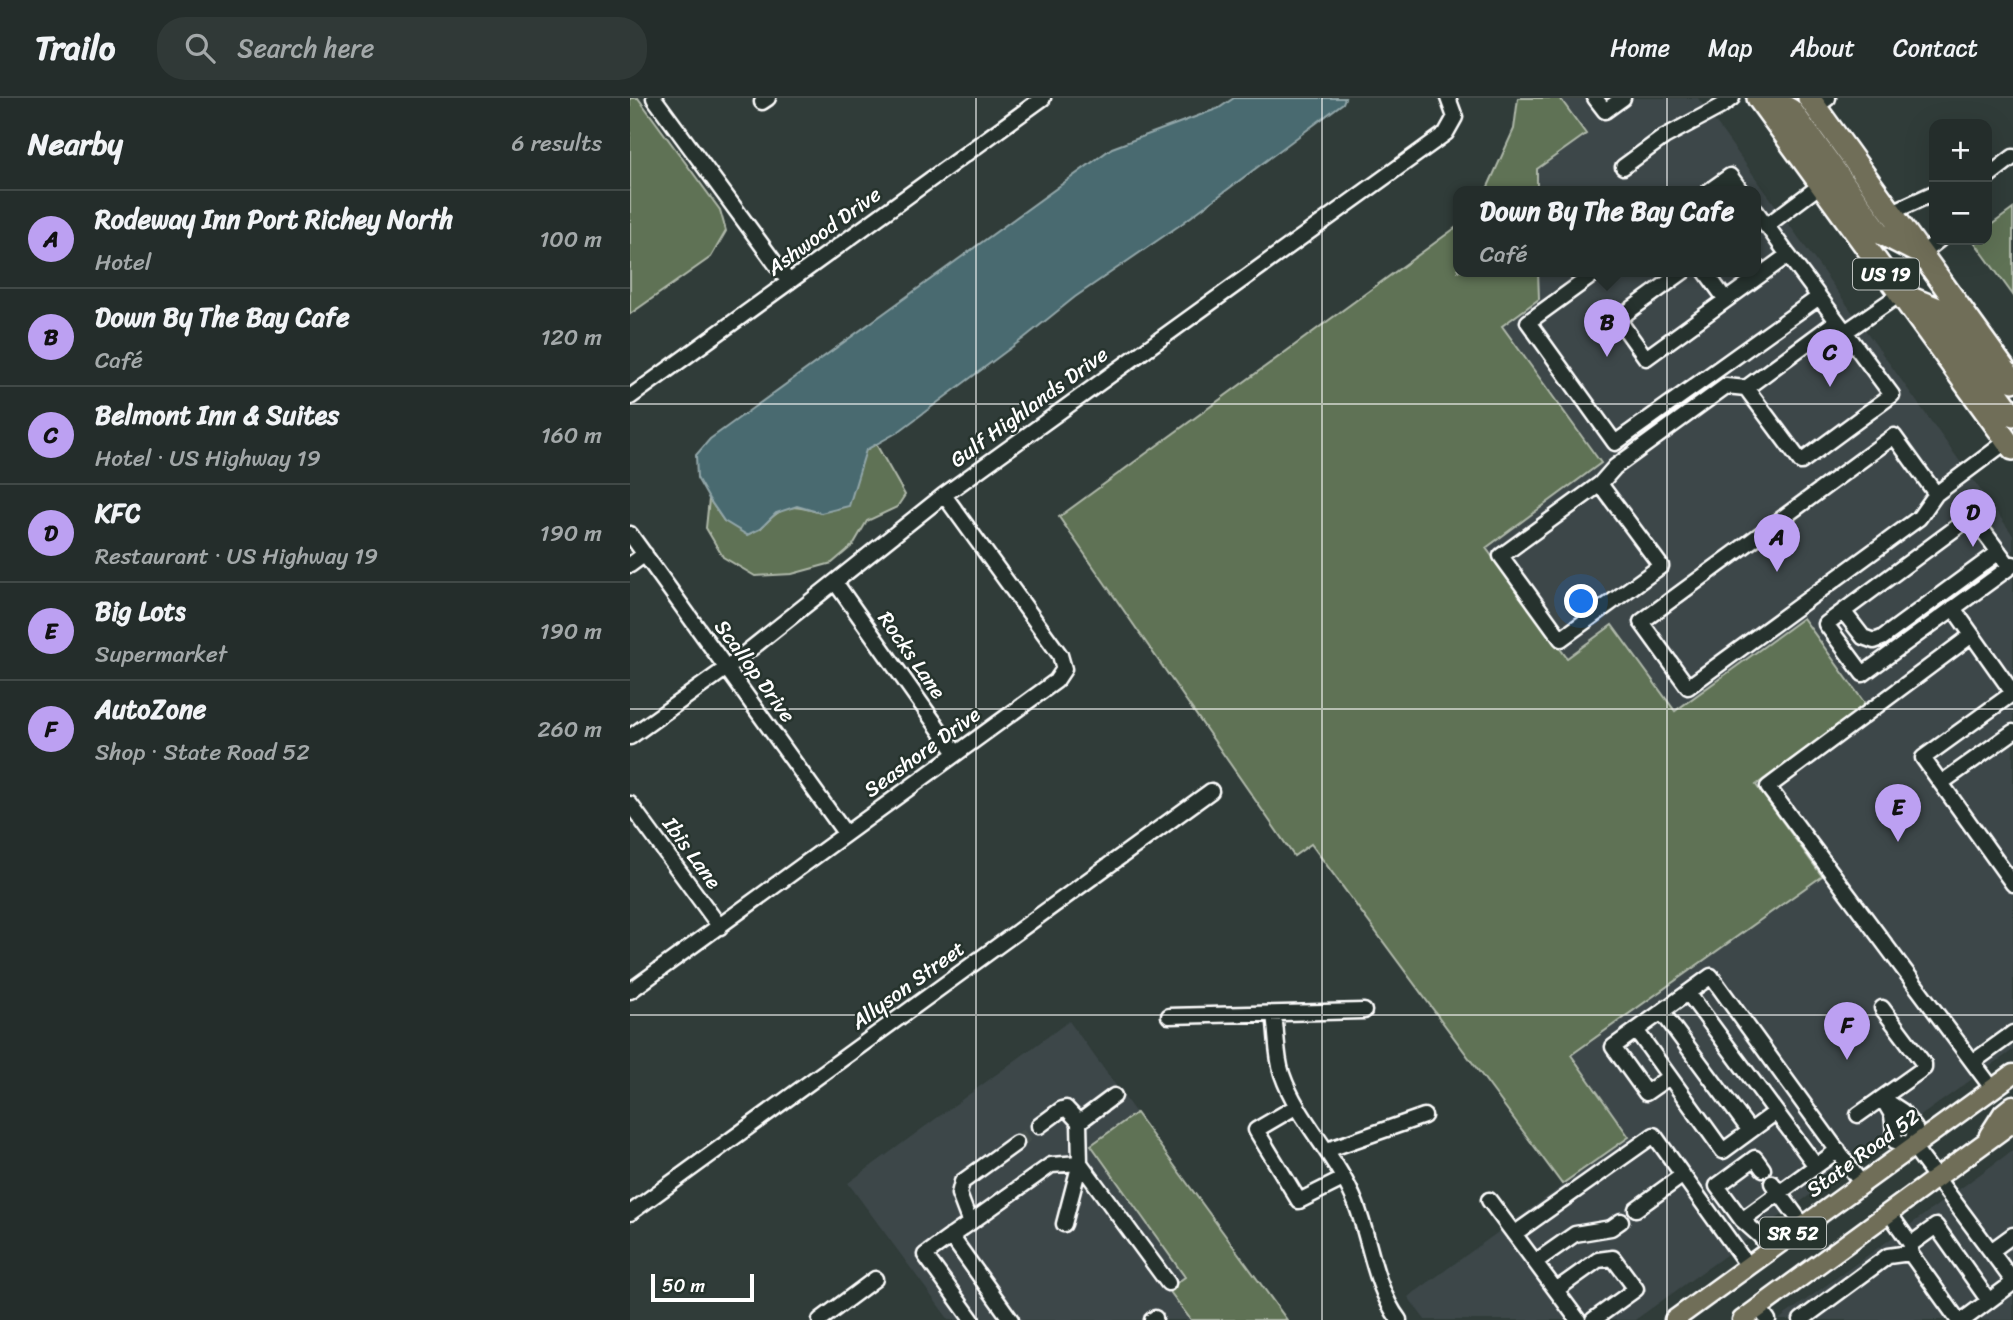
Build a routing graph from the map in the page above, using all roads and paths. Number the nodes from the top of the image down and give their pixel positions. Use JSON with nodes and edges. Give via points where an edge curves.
{"nodes":[{"id":1,"x":654,"y":98,"type":"edge"},
{"id":2,"x":1043,"y":98,"type":"edge"},
{"id":3,"x":1448,"y":98,"type":"edge"},
{"id":4,"x":1595,"y":98,"type":"edge"},
{"id":5,"x":1623,"y":98,"type":"edge"},
{"id":6,"x":1732,"y":98,"type":"edge"},
{"id":7,"x":1758,"y":98,"type":"edge"},
{"id":8,"x":1770,"y":98,"type":"edge"},
{"id":9,"x":1818,"y":101,"type":"edge"},
{"id":10,"x":2013,"y":157,"type":"edge"},
{"id":11,"x":1623,"y":167,"type":"dead end"},
{"id":12,"x":1992,"y":173,"type":"edge"},
{"id":13,"x":1822,"y":184,"type":"junction"},
{"id":14,"x":1716,"y":186,"type":"edge"},
{"id":15,"x":1737,"y":186,"type":"edge"},
{"id":16,"x":1929,"y":195,"type":"edge"},
{"id":17,"x":1890,"y":213,"type":"junction"},
{"id":18,"x":1761,"y":217,"type":"edge"},
{"id":19,"x":1761,"y":221,"type":"edge"},
{"id":20,"x":1932,"y":245,"type":"edge"},
{"id":21,"x":1921,"y":254,"type":"junction"},
{"id":22,"x":1788,"y":255,"type":"junction"},
{"id":23,"x":1761,"y":275,"type":"edge"},
{"id":24,"x":1590,"y":277,"type":"edge"},
{"id":25,"x":1676,"y":277,"type":"edge"},
{"id":26,"x":1709,"y":277,"type":"edge"},
{"id":27,"x":1758,"y":277,"type":"edge"},
{"id":28,"x":789,"y":282,"type":"junction"},
{"id":29,"x":1900,"y":294,"type":"junction"},
{"id":30,"x":1819,"y":296,"type":"junction"},
{"id":31,"x":1726,"y":300,"type":"junction"},
{"id":32,"x":1841,"y":327,"type":"junction"},
{"id":33,"x":2013,"y":381,"type":"edge"},
{"id":34,"x":1746,"y":388,"type":"junction"},
{"id":35,"x":630,"y":397,"type":"edge"},
{"id":36,"x":2013,"y":415,"type":"edge"},
{"id":37,"x":2010,"y":445,"type":"edge"},
{"id":38,"x":1600,"y":484,"type":"junction"},
{"id":39,"x":1936,"y":494,"type":"junction"},
{"id":40,"x":944,"y":495,"type":"junction"},
{"id":41,"x":630,"y":534,"type":"edge"},
{"id":42,"x":1999,"y":552,"type":"junction"},
{"id":43,"x":645,"y":554,"type":"junction"},
{"id":44,"x":630,"y":565,"type":"edge"},
{"id":45,"x":2011,"y":565,"type":"edge"},
{"id":46,"x":835,"y":582,"type":"junction"},
{"id":47,"x":1953,"y":608,"type":"junction"},
{"id":48,"x":1843,"y":611,"type":"junction"},
{"id":49,"x":1972,"y":635,"type":"junction"},
{"id":50,"x":728,"y":667,"type":"junction"},
{"id":51,"x":2011,"y":686,"type":"edge"},
{"id":52,"x":2013,"y":732,"type":"edge"},
{"id":53,"x":630,"y":737,"type":"edge"},
{"id":54,"x":956,"y":753,"type":"junction"},
{"id":55,"x":1941,"y":783,"type":"junction"},
{"id":56,"x":1211,"y":791,"type":"dead end"},
{"id":57,"x":630,"y":804,"type":"edge"},
{"id":58,"x":845,"y":833,"type":"junction"},
{"id":59,"x":2013,"y":884,"type":"edge"},
{"id":60,"x":720,"y":927,"type":"junction"},
{"id":61,"x":630,"y":991,"type":"edge"},
{"id":62,"x":1688,"y":993,"type":"junction"},
{"id":63,"x":1882,"y":1008,"type":"dead end"},
{"id":64,"x":1363,"y":1011,"type":"dead end"},
{"id":65,"x":1662,"y":1012,"type":"junction"},
{"id":66,"x":1274,"y":1015,"type":"junction"},
{"id":67,"x":1169,"y":1016,"type":"dead end"},
{"id":68,"x":1636,"y":1030,"type":"junction"},
{"id":69,"x":2013,"y":1033,"type":"edge"},
{"id":70,"x":1973,"y":1062,"type":"junction"},
{"id":71,"x":2013,"y":1074,"type":"edge"},
{"id":72,"x":1669,"y":1077,"type":"junction"},
{"id":73,"x":1992,"y":1088,"type":"junction"},
{"id":74,"x":1114,"y":1096,"type":"dead end"},
{"id":75,"x":1882,"y":1098,"type":"junction"},
{"id":76,"x":1297,"y":1106,"type":"junction"},
{"id":77,"x":1776,"y":1112,"type":"junction"},
{"id":78,"x":1858,"y":1115,"type":"dead end"},
{"id":79,"x":1424,"y":1116,"type":"dead end"},
{"id":80,"x":2010,"y":1119,"type":"edge"},
{"id":81,"x":1079,"y":1122,"type":"junction"},
{"id":82,"x":1039,"y":1126,"type":"tunnel mouth"},
{"id":83,"x":1750,"y":1131,"type":"junction"},
{"id":84,"x":1016,"y":1143,"type":"tunnel mouth"},
{"id":85,"x":1912,"y":1145,"type":"junction"},
{"id":86,"x":1327,"y":1150,"type":"junction"},
{"id":87,"x":1838,"y":1150,"type":"junction"},
{"id":88,"x":1080,"y":1163,"type":"junction"},
{"id":89,"x":1816,"y":1166,"type":"junction"},
{"id":90,"x":1763,"y":1170,"type":"dead end"},
{"id":91,"x":1683,"y":1175,"type":"junction"},
{"id":92,"x":1936,"y":1178,"type":"junction"},
{"id":93,"x":1343,"y":1179,"type":"junction"},
{"id":94,"x":1861,"y":1183,"type":"junction"},
{"id":95,"x":1776,"y":1188,"type":"junction"},
{"id":96,"x":1489,"y":1199,"type":"dead end"},
{"id":97,"x":1636,"y":1209,"type":"dead end"},
{"id":98,"x":630,"y":1213,"type":"edge"},
{"id":99,"x":1888,"y":1213,"type":"junction"},
{"id":100,"x":1742,"y":1220,"type":"junction"},
{"id":101,"x":1621,"y":1221,"type":"dead end"},
{"id":102,"x":970,"y":1223,"type":"junction"},
{"id":103,"x":1064,"y":1224,"type":"dead end"},
{"id":104,"x":1803,"y":1225,"type":"junction"},
{"id":105,"x":1514,"y":1234,"type":"junction"},
{"id":106,"x":2013,"y":1235,"type":"edge"},
{"id":107,"x":951,"y":1236,"type":"junction"},
{"id":108,"x":1910,"y":1249,"type":"junction"},
{"id":109,"x":1770,"y":1250,"type":"junction"},
{"id":110,"x":1990,"y":1251,"type":"junction"},
{"id":111,"x":1535,"y":1262,"type":"junction"},
{"id":112,"x":1748,"y":1266,"type":"junction"},
{"id":113,"x":875,"y":1279,"type":"dead end"},
{"id":114,"x":2013,"y":1282,"type":"edge"},
{"id":115,"x":1168,"y":1283,"type":"dead end"},
{"id":116,"x":1556,"y":1290,"type":"junction"},
{"id":117,"x":1989,"y":1301,"type":"junction"},
{"id":118,"x":1764,"y":1314,"type":"edge"},
{"id":119,"x":820,"y":1320,"type":"edge"},
{"id":120,"x":972,"y":1320,"type":"edge"},
{"id":121,"x":1011,"y":1320,"type":"edge"},
{"id":122,"x":1399,"y":1320,"type":"edge"},
{"id":123,"x":1578,"y":1320,"type":"edge"},
{"id":124,"x":1593,"y":1320,"type":"edge"},
{"id":125,"x":1674,"y":1320,"type":"edge"},
{"id":126,"x":1742,"y":1320,"type":"edge"},
{"id":127,"x":1801,"y":1320,"type":"edge"},
{"id":128,"x":1961,"y":1320,"type":"edge"}],
"edges":[{"from":1,"to":28,"type":"street"},
{"from":2,"to":28,"type":"street","name":"Ashwood Drive"},
{"from":3,"to":40,"type":"street","name":"Gulf Highlands Drive","via":[[1455,117],[1446,134]]},
{"from":4,"to":5,"type":"street","via":[[1605,111]]},
{"from":6,"to":11,"type":"street"},
{"from":7,"to":13,"type":"highway","number":"US 19"},
{"from":8,"to":21,"type":"highway","via":[[1791,110],[1881,233]]},
{"from":9,"to":17,"type":"highway","number":"US 19"},
{"from":10,"to":12,"type":"street"},
{"from":13,"to":18,"type":"street"},
{"from":13,"to":29,"type":"highway","number":"US 19"},
{"from":14,"to":15,"type":"street","via":[[1730,176]]},
{"from":16,"to":17,"type":"street"},
{"from":17,"to":21,"type":"highway","number":"US 19"},
{"from":19,"to":22,"type":"street"},
{"from":20,"to":21,"type":"street"},
{"from":21,"to":33,"type":"highway","number":"US 19"},
{"from":22,"to":23,"type":"street"},
{"from":22,"to":30,"type":"street"},
{"from":24,"to":30,"type":"street","via":[[1528,322],[1615,443]]},
{"from":25,"to":31,"type":"street","via":[[1618,319],[1646,358]]},
{"from":26,"to":31,"type":"street"},
{"from":27,"to":31,"type":"street"},
{"from":28,"to":35,"type":"street","name":"Ashwood Drive"},
{"from":29,"to":32,"type":"street"},
{"from":29,"to":36,"type":"highway","via":[[1936,309]]},
{"from":29,"to":37,"type":"highway","number":"US 19"},
{"from":30,"to":32,"type":"street"},
{"from":32,"to":34,"type":"street"},
{"from":32,"to":34,"type":"street","via":[[1892,395],[1801,462]]},
{"from":34,"to":38,"type":"street","via":[[1726,386],[1615,467]]},
{"from":37,"to":39,"type":"street"},
{"from":38,"to":38,"type":"street","via":[[1661,566],[1561,639],[1501,556]]},
{"from":39,"to":39,"type":"street","via":[[1919,518],[1688,687],[1641,622],[1894,436]]},
{"from":40,"to":46,"type":"street","name":"Gulf Highlands Drive"},
{"from":40,"to":54,"type":"street","name":"Seashore Drive","via":[[1060,655],[1064,669],[1056,681]]},
{"from":41,"to":43,"type":"street","name":"Scallop Drive"},
{"from":42,"to":45,"type":"street"},
{"from":42,"to":48,"type":"street","via":[[1882,638],[1863,637]]},
{"from":42,"to":48,"type":"street","via":[[1972,516]]},
{"from":43,"to":44,"type":"street"},
{"from":43,"to":50,"type":"street","name":"Scallop Drive"},
{"from":45,"to":47,"type":"street"},
{"from":46,"to":50,"type":"street","name":"Gulf Highlands Drive"},
{"from":46,"to":54,"type":"street","name":"Rocks Lane"},
{"from":47,"to":48,"type":"street","via":[[1863,674],[1826,624]]},
{"from":47,"to":49,"type":"street"},
{"from":49,"to":51,"type":"street"},
{"from":49,"to":70,"type":"street","via":[[1768,787]]},
{"from":50,"to":53,"type":"street","name":"Gulf Highlands Drive"},
{"from":50,"to":58,"type":"street","name":"Scallop Drive"},
{"from":51,"to":55,"type":"street","via":[[1923,758]]},
{"from":52,"to":55,"type":"street"},
{"from":54,"to":58,"type":"street","name":"Seashore Drive"},
{"from":55,"to":59,"type":"street"},
{"from":56,"to":98,"type":"street","name":"Allyson Street"},
{"from":57,"to":60,"type":"street","name":"Ibis Lane"},
{"from":58,"to":60,"type":"street","name":"Seashore Drive"},
{"from":60,"to":61,"type":"street","name":"Seashore Drive"},
{"from":62,"to":65,"type":"street"},
{"from":62,"to":77,"type":"street"},
{"from":62,"to":87,"type":"street","via":[[1711,976]]},
{"from":63,"to":75,"type":"street","via":[[1924,1068]]},
{"from":64,"to":66,"type":"street"},
{"from":65,"to":68,"type":"street"},
{"from":65,"to":83,"type":"street"},
{"from":66,"to":67,"type":"street"},
{"from":66,"to":76,"type":"street","via":[[1282,1072]]},
{"from":68,"to":72,"type":"street"},
{"from":68,"to":72,"type":"street","via":[[1613,1047],[1646,1093]]},
{"from":69,"to":70,"type":"street"},
{"from":70,"to":73,"type":"street"},
{"from":71,"to":73,"type":"main road","name":"State Road 52","number":"SR 52"},
{"from":72,"to":83,"type":"street","via":[[1723,1151]]},
{"from":73,"to":85,"type":"main road","name":"State Road 52","number":"SR 52"},
{"from":74,"to":81,"type":"street"},
{"from":75,"to":78,"type":"street"},
{"from":75,"to":85,"type":"street","via":[[1902,1111],[1915,1128]]},
{"from":76,"to":86,"type":"street"},
{"from":76,"to":93,"type":"street","via":[[1256,1130],[1299,1201]]},
{"from":77,"to":83,"type":"street"},
{"from":77,"to":89,"type":"street"},
{"from":79,"to":86,"type":"street"},
{"from":80,"to":92,"type":"main road","number":"SR 52"},
{"from":81,"to":82,"type":"street","via":[[1066,1108]]},
{"from":81,"to":88,"type":"street"},
{"from":84,"to":102,"type":"street","via":[[962,1182],[959,1194]]},
{"from":85,"to":92,"type":"street"},
{"from":85,"to":94,"type":"main road","name":"State Road 52","number":"SR 52"},
{"from":86,"to":93,"type":"street"},
{"from":87,"to":89,"type":"street"},
{"from":87,"to":94,"type":"street"},
{"from":88,"to":102,"type":"street","via":[[1051,1165]]},
{"from":88,"to":103,"type":"street"},
{"from":88,"to":115,"type":"street"},
{"from":89,"to":95,"type":"street"},
{"from":90,"to":100,"type":"street","via":[[1755,1158],[1717,1186]]},
{"from":91,"to":97,"type":"street"},
{"from":91,"to":105,"type":"street","via":[[1654,1135]]},
{"from":91,"to":112,"type":"street"},
{"from":92,"to":99,"type":"main road","number":"SR 52"},
{"from":92,"to":110,"type":"street"},
{"from":93,"to":122,"type":"street","via":[[1356,1204],[1376,1272]]},
{"from":94,"to":104,"type":"main road","name":"State Road 52","number":"SR 52"},
{"from":95,"to":100,"type":"street"},
{"from":95,"to":104,"type":"street"},
{"from":96,"to":105,"type":"street"},
{"from":99,"to":108,"type":"street"},
{"from":99,"to":118,"type":"main road","number":"SR 52"},
{"from":100,"to":109,"type":"street"},
{"from":101,"to":111,"type":"street","via":[[1611,1228],[1575,1234]]},
{"from":102,"to":107,"type":"street"},
{"from":104,"to":109,"type":"main road","name":"State Road 52","number":"SR 52"},
{"from":105,"to":111,"type":"street"},
{"from":106,"to":110,"type":"street"},
{"from":107,"to":120,"type":"street","via":[[925,1255]]},
{"from":107,"to":121,"type":"street"},
{"from":108,"to":117,"type":"street","via":[[1936,1226]]},
{"from":108,"to":127,"type":"street","via":[[1888,1256]]},
{"from":108,"to":128,"type":"street"},
{"from":109,"to":112,"type":"main road","name":"State Road 52","number":"SR 52"},
{"from":110,"to":114,"type":"street"},
{"from":111,"to":116,"type":"street"},
{"from":112,"to":125,"type":"main road","name":"State Road 52","number":"SR 52"},
{"from":113,"to":119,"type":"street"},
{"from":114,"to":117,"type":"street"},
{"from":116,"to":123,"type":"street"},
{"from":116,"to":124,"type":"street","via":[[1598,1260],[1613,1258],[1636,1289]]},
{"from":117,"to":128,"type":"street"},
{"from":118,"to":126,"type":"main road","number":"SR 52"}]}
